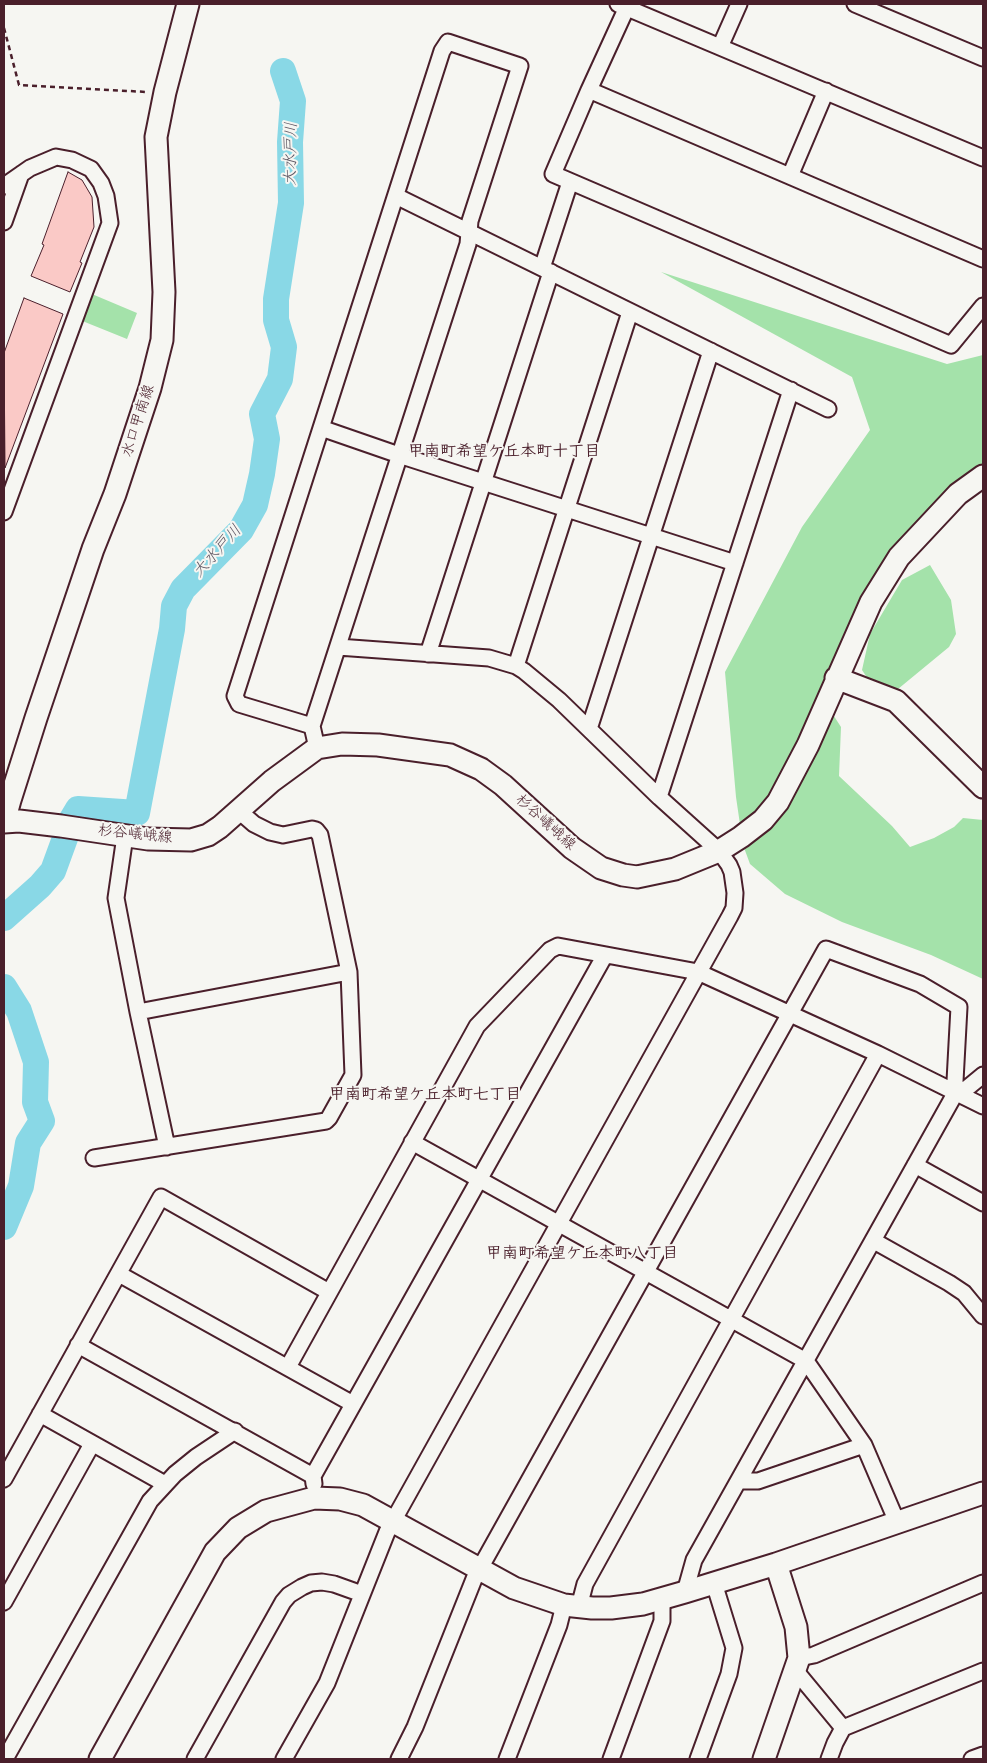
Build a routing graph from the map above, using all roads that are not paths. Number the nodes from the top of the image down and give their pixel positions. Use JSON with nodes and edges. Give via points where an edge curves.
{"nodes":[{"id":1,"x":188,"y":4,"type":"edge"},
{"id":2,"x":739,"y":4,"type":"edge"},
{"id":3,"x":855,"y":4,"type":"edge"},
{"id":4,"x":623,"y":6,"type":"edge"},
{"id":5,"x":720,"y":47,"type":"junction"},
{"id":6,"x":983,"y":58,"type":"edge"},
{"id":7,"x":589,"y":90,"type":"junction"},
{"id":8,"x":826,"y":92,"type":"junction"},
{"id":9,"x":983,"y":158,"type":"edge"},
{"id":10,"x":22,"y":174,"type":"junction"},
{"id":11,"x":790,"y":176,"type":"junction"},
{"id":12,"x":570,"y":182,"type":"junction"},
{"id":13,"x":4,"y":186,"type":"edge"},
{"id":14,"x":396,"y":196,"type":"junction"},
{"id":15,"x":4,"y":222,"type":"edge"},
{"id":16,"x":469,"y":232,"type":"junction"},
{"id":17,"x":983,"y":259,"type":"edge"},
{"id":18,"x":547,"y":270,"type":"junction"},
{"id":19,"x":983,"y":306,"type":"edge"},
{"id":20,"x":630,"y":312,"type":"junction"},
{"id":21,"x":711,"y":351,"type":"junction"},
{"id":22,"x":791,"y":390,"type":"junction"},
{"id":23,"x":828,"y":409,"type":"dead end"},
{"id":24,"x":321,"y":428,"type":"junction"},
{"id":25,"x":399,"y":456,"type":"junction"},
{"id":26,"x":983,"y":476,"type":"edge"},
{"id":27,"x":483,"y":482,"type":"junction"},
{"id":28,"x":567,"y":509,"type":"junction"},
{"id":29,"x":4,"y":512,"type":"edge"},
{"id":30,"x":652,"y":536,"type":"junction"},
{"id":31,"x":735,"y":562,"type":"junction"},
{"id":32,"x":338,"y":647,"type":"junction"},
{"id":33,"x":428,"y":654,"type":"junction"},
{"id":34,"x":516,"y":666,"type":"junction"},
{"id":35,"x":836,"y":678,"type":"junction"},
{"id":36,"x":312,"y":726,"type":"junction"},
{"id":37,"x":589,"y":729,"type":"junction"},
{"id":38,"x":317,"y":748,"type":"junction"},
{"id":39,"x":983,"y":787,"type":"edge"},
{"id":40,"x":659,"y":797,"type":"junction"},
{"id":41,"x":239,"y":811,"type":"junction"},
{"id":42,"x":4,"y":822,"type":"edge"},
{"id":43,"x":125,"y":836,"type":"junction"},
{"id":44,"x":719,"y":850,"type":"junction"},
{"id":45,"x":605,"y":955,"type":"junction"},
{"id":46,"x":349,"y":972,"type":"junction"},
{"id":47,"x":698,"y":972,"type":"junction"},
{"id":48,"x":138,"y":1012,"type":"junction"},
{"id":49,"x":789,"y":1013,"type":"junction"},
{"id":50,"x":878,"y":1054,"type":"junction"},
{"id":51,"x":983,"y":1075,"type":"edge"},
{"id":52,"x":956,"y":1092,"type":"junction"},
{"id":53,"x":983,"y":1106,"type":"edge"},
{"id":54,"x":412,"y":1142,"type":"junction"},
{"id":55,"x":167,"y":1146,"type":"junction"},
{"id":56,"x":94,"y":1158,"type":"dead end"},
{"id":57,"x":915,"y":1165,"type":"junction"},
{"id":58,"x":480,"y":1179,"type":"junction"},
{"id":59,"x":983,"y":1202,"type":"edge"},
{"id":60,"x":560,"y":1224,"type":"junction"},
{"id":61,"x":874,"y":1241,"type":"junction"},
{"id":62,"x":646,"y":1272,"type":"junction"},
{"id":63,"x":118,"y":1274,"type":"junction"},
{"id":64,"x":329,"y":1292,"type":"junction"},
{"id":65,"x":983,"y":1316,"type":"edge"},
{"id":66,"x":731,"y":1320,"type":"junction"},
{"id":67,"x":78,"y":1345,"type":"junction"},
{"id":68,"x":806,"y":1361,"type":"junction"},
{"id":69,"x":288,"y":1367,"type":"junction"},
{"id":70,"x":353,"y":1404,"type":"junction"},
{"id":71,"x":40,"y":1414,"type":"junction"},
{"id":72,"x":235,"y":1432,"type":"junction"},
{"id":73,"x":92,"y":1444,"type":"junction"},
{"id":74,"x":864,"y":1445,"type":"junction"},
{"id":75,"x":314,"y":1476,"type":"junction"},
{"id":76,"x":4,"y":1479,"type":"edge"},
{"id":77,"x":739,"y":1481,"type":"junction"},
{"id":78,"x":165,"y":1484,"type":"junction"},
{"id":79,"x":983,"y":1493,"type":"edge"},
{"id":80,"x":314,"y":1498,"type":"junction"},
{"id":81,"x":394,"y":1520,"type":"junction"},
{"id":82,"x":897,"y":1522,"type":"junction"},
{"id":83,"x":776,"y":1564,"type":"junction"},
{"id":84,"x":479,"y":1569,"type":"junction"},
{"id":85,"x":714,"y":1583,"type":"junction"},
{"id":86,"x":983,"y":1584,"type":"edge"},
{"id":87,"x":685,"y":1592,"type":"junction"},
{"id":88,"x":362,"y":1594,"type":"junction"},
{"id":89,"x":662,"y":1599,"type":"junction"},
{"id":90,"x":4,"y":1602,"type":"edge"},
{"id":91,"x":572,"y":1606,"type":"junction"},
{"id":92,"x":797,"y":1664,"type":"junction"},
{"id":93,"x":983,"y":1671,"type":"edge"},
{"id":94,"x":843,"y":1728,"type":"junction"},
{"id":95,"x":6,"y":1753,"type":"edge"},
{"id":96,"x":983,"y":1755,"type":"edge"},
{"id":97,"x":22,"y":1759,"type":"edge"},
{"id":98,"x":100,"y":1759,"type":"edge"},
{"id":99,"x":195,"y":1759,"type":"edge"},
{"id":100,"x":284,"y":1759,"type":"edge"},
{"id":101,"x":399,"y":1759,"type":"edge"},
{"id":102,"x":506,"y":1759,"type":"edge"},
{"id":103,"x":611,"y":1759,"type":"edge"},
{"id":104,"x":698,"y":1759,"type":"edge"},
{"id":105,"x":764,"y":1759,"type":"edge"},
{"id":106,"x":829,"y":1759,"type":"edge"},
{"id":107,"x":972,"y":1759,"type":"edge"}],
"edges":[{"from":1,"to":42,"type":"main road","name":"水口甲南線","via":[[156,137],[164,292],[162,340],[150,388],[41,702]]},
{"from":2,"to":5,"type":"street"},
{"from":3,"to":6,"type":"street"},
{"from":4,"to":5,"type":"street"},
{"from":4,"to":7,"type":"street"},
{"from":5,"to":8,"type":"street"},
{"from":7,"to":11,"type":"street"},
{"from":7,"to":12,"type":"street","via":[[553,174]]},
{"from":8,"to":9,"type":"street"},
{"from":8,"to":11,"type":"street"},
{"from":10,"to":13,"type":"street"},
{"from":10,"to":15,"type":"street"},
{"from":10,"to":29,"type":"street","via":[[56,157],[91,169],[106,196],[110,223]]},
{"from":11,"to":17,"type":"street"},
{"from":12,"to":18,"type":"street"},
{"from":12,"to":19,"type":"street","via":[[951,344]]},
{"from":14,"to":16,"type":"street"},
{"from":14,"to":16,"type":"street","via":[[442,51],[448,42],[520,66]]},
{"from":14,"to":24,"type":"street"},
{"from":16,"to":18,"type":"street"},
{"from":16,"to":25,"type":"street","via":[[468,244]]},
{"from":18,"to":20,"type":"street"},
{"from":18,"to":27,"type":"street"},
{"from":20,"to":21,"type":"street"},
{"from":20,"to":28,"type":"street"},
{"from":21,"to":22,"type":"street"},
{"from":21,"to":30,"type":"street"},
{"from":22,"to":23,"type":"street"},
{"from":22,"to":31,"type":"street"},
{"from":24,"to":25,"type":"street"},
{"from":24,"to":36,"type":"street","via":[[235,696],[239,704]]},
{"from":25,"to":27,"type":"street"},
{"from":25,"to":32,"type":"street"},
{"from":26,"to":35,"type":"main road","name":"杉谷嶬峨線","via":[[958,494],[899,558],[871,602]]},
{"from":27,"to":28,"type":"street"},
{"from":27,"to":33,"type":"street"},
{"from":28,"to":30,"type":"street"},
{"from":28,"to":34,"type":"street"},
{"from":30,"to":31,"type":"street"},
{"from":30,"to":37,"type":"street"},
{"from":31,"to":40,"type":"street"},
{"from":32,"to":33,"type":"street"},
{"from":32,"to":36,"type":"street"},
{"from":33,"to":34,"type":"street","via":[[489,658]]},
{"from":34,"to":37,"type":"street","via":[[536,679]]},
{"from":35,"to":39,"type":"main road","via":[[896,702]]},
{"from":35,"to":44,"type":"main road","name":"杉谷嶬峨線","via":[[808,745],[778,802],[763,820]]},
{"from":36,"to":38,"type":"street"},
{"from":37,"to":40,"type":"street"},
{"from":38,"to":41,"type":"main road","name":"杉谷嶬峨線","via":[[272,781]]},
{"from":38,"to":44,"type":"main road","name":"杉谷嶬峨線","via":[[342,744],[378,745],[450,755],[481,769],[503,785],[572,848],[602,868],[623,875],[637,877],[662,872]]},
{"from":40,"to":44,"type":"street"},
{"from":41,"to":43,"type":"main road","name":"杉谷嶬峨線","via":[[208,835],[191,840]]},
{"from":41,"to":46,"type":"street","via":[[270,832],[283,835],[316,830],[320,835]]},
{"from":42,"to":43,"type":"main road","name":"杉谷嶬峨線","via":[[18,821]]},
{"from":43,"to":48,"type":"street","via":[[116,898]]},
{"from":44,"to":47,"type":"street","via":[[732,872],[736,893],[734,908]]},
{"from":45,"to":47,"type":"street"},
{"from":45,"to":54,"type":"street","via":[[558,946],[550,950],[477,1026]]},
{"from":45,"to":58,"type":"street"},
{"from":46,"to":48,"type":"street"},
{"from":46,"to":55,"type":"street","via":[[353,1075],[329,1118]]},
{"from":47,"to":49,"type":"street"},
{"from":47,"to":60,"type":"street"},
{"from":48,"to":55,"type":"street"},
{"from":49,"to":50,"type":"street"},
{"from":49,"to":52,"type":"street","via":[[826,949],[920,984],[959,1007]]},
{"from":49,"to":62,"type":"street"},
{"from":50,"to":52,"type":"street"},
{"from":50,"to":66,"type":"street"},
{"from":51,"to":52,"type":"street","via":[[966,1090]]},
{"from":52,"to":53,"type":"street"},
{"from":52,"to":57,"type":"street"},
{"from":54,"to":58,"type":"street"},
{"from":54,"to":64,"type":"street"},
{"from":55,"to":56,"type":"street"},
{"from":57,"to":59,"type":"street"},
{"from":57,"to":61,"type":"street"},
{"from":58,"to":60,"type":"street"},
{"from":58,"to":70,"type":"street"},
{"from":60,"to":62,"type":"street"},
{"from":60,"to":81,"type":"street"},
{"from":61,"to":65,"type":"street","via":[[950,1283],[964,1293]]},
{"from":61,"to":68,"type":"street"},
{"from":62,"to":66,"type":"street"},
{"from":62,"to":84,"type":"street"},
{"from":63,"to":64,"type":"street","via":[[161,1197]]},
{"from":63,"to":67,"type":"street"},
{"from":63,"to":69,"type":"street"},
{"from":64,"to":69,"type":"street"},
{"from":66,"to":68,"type":"street"},
{"from":66,"to":91,"type":"street"},
{"from":67,"to":71,"type":"street"},
{"from":67,"to":72,"type":"street"},
{"from":68,"to":74,"type":"street"},
{"from":68,"to":77,"type":"street"},
{"from":69,"to":70,"type":"street"},
{"from":70,"to":75,"type":"street"},
{"from":71,"to":73,"type":"street"},
{"from":71,"to":76,"type":"street"},
{"from":72,"to":75,"type":"street"},
{"from":72,"to":78,"type":"street","via":[[196,1457]]},
{"from":73,"to":78,"type":"street"},
{"from":73,"to":90,"type":"street"},
{"from":74,"to":77,"type":"street","via":[[758,1481]]},
{"from":74,"to":82,"type":"street"},
{"from":75,"to":80,"type":"street"},
{"from":77,"to":87,"type":"street","via":[[694,1560]]},
{"from":78,"to":95,"type":"street","via":[[139,1518]]},
{"from":79,"to":82,"type":"main road"},
{"from":80,"to":81,"type":"main road","via":[[363,1504]]},
{"from":80,"to":98,"type":"main road","via":[[266,1511],[238,1528],[215,1552]]},
{"from":81,"to":84,"type":"main road"},
{"from":81,"to":88,"type":"street"},
{"from":82,"to":83,"type":"main road"},
{"from":83,"to":85,"type":"main road"},
{"from":83,"to":92,"type":"main road","via":[[796,1627]]},
{"from":84,"to":91,"type":"main road","via":[[514,1588]]},
{"from":84,"to":101,"type":"street","via":[[415,1728]]},
{"from":85,"to":87,"type":"main road"},
{"from":85,"to":104,"type":"street","via":[[734,1648],[729,1674]]},
{"from":86,"to":92,"type":"street"},
{"from":87,"to":89,"type":"main road"},
{"from":88,"to":99,"type":"street","via":[[322,1582],[311,1583],[289,1595]]},
{"from":88,"to":100,"type":"street","via":[[327,1683]]},
{"from":89,"to":91,"type":"main road","via":[[627,1606]]},
{"from":89,"to":103,"type":"street","via":[[662,1621]]},
{"from":91,"to":102,"type":"street","via":[[559,1625]]},
{"from":92,"to":94,"type":"street"},
{"from":92,"to":105,"type":"main road"},
{"from":93,"to":94,"type":"street"},
{"from":94,"to":106,"type":"street"},
{"from":95,"to":97,"type":"street"},
{"from":96,"to":107,"type":"street"}]}
